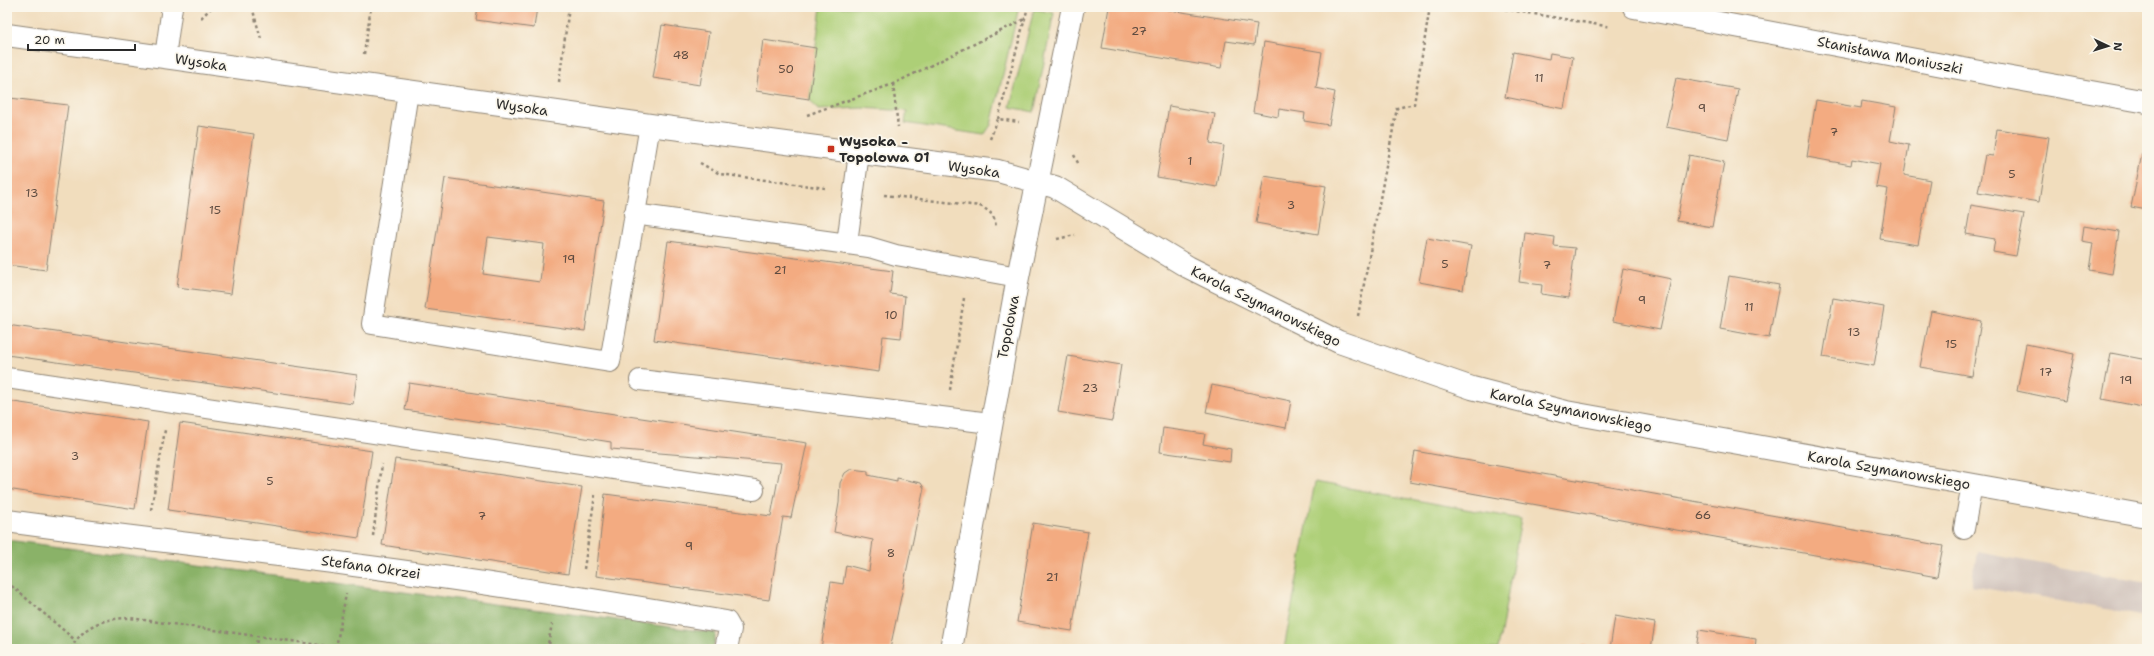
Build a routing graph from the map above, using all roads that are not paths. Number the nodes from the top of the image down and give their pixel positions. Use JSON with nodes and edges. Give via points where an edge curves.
{"nodes":[{"id":1,"x":172,"y":7,"type":"edge"},
{"id":2,"x":1073,"y":7,"type":"edge"},
{"id":3,"x":1634,"y":7,"type":"edge"},
{"id":4,"x":7,"y":36,"type":"edge"},
{"id":5,"x":165,"y":57,"type":"junction"},
{"id":6,"x":408,"y":92,"type":"junction"},
{"id":7,"x":2147,"y":102,"type":"edge"},
{"id":8,"x":650,"y":125,"type":"junction"},
{"id":9,"x":859,"y":153,"type":"junction"},
{"id":10,"x":1037,"y":181,"type":"junction"},
{"id":11,"x":634,"y":214,"type":"junction"},
{"id":12,"x":847,"y":243,"type":"junction"},
{"id":13,"x":1018,"y":277,"type":"junction"},
{"id":14,"x":7,"y":378,"type":"edge"},
{"id":15,"x":640,"y":380,"type":"dead end"},
{"id":16,"x":990,"y":423,"type":"junction"},
{"id":17,"x":1972,"y":485,"type":"junction"},
{"id":18,"x":754,"y":490,"type":"dead end"},
{"id":19,"x":2147,"y":516,"type":"edge"},
{"id":20,"x":7,"y":521,"type":"edge"},
{"id":21,"x":1964,"y":529,"type":"dead end"},
{"id":22,"x":728,"y":639,"type":"edge"},
{"id":23,"x":951,"y":649,"type":"edge"}],
"edges":[{"from":1,"to":5,"type":"lane"},
{"from":2,"to":10,"type":"street","name":"Topolowa"},
{"from":3,"to":7,"type":"street","name":"Stanisława Moniuszki"},
{"from":4,"to":5,"type":"street","name":"Wysoka"},
{"from":5,"to":6,"type":"street","name":"Wysoka"},
{"from":6,"to":8,"type":"street","name":"Wysoka"},
{"from":6,"to":11,"type":"lane","via":[[372,324],[610,362]]},
{"from":8,"to":9,"type":"street","name":"Wysoka"},
{"from":8,"to":11,"type":"lane"},
{"from":9,"to":10,"type":"street","name":"Wysoka","via":[[998,171]]},
{"from":9,"to":12,"type":"lane"},
{"from":10,"to":13,"type":"street","name":"Topolowa"},
{"from":10,"to":17,"type":"street","name":"Karola Szymanowskiego","via":[[1055,187],[1188,267],[1339,342],[1466,386],[1566,412]]},
{"from":11,"to":12,"type":"lane"},
{"from":12,"to":13,"type":"lane","via":[[896,255]]},
{"from":13,"to":16,"type":"street","name":"Topolowa"},
{"from":14,"to":18,"type":"lane"},
{"from":15,"to":16,"type":"lane"},
{"from":16,"to":23,"type":"street","name":"Topolowa"},
{"from":17,"to":19,"type":"street","name":"Karola Szymanowskiego"},
{"from":17,"to":21,"type":"lane"},
{"from":20,"to":22,"type":"street","name":"Stefana Okrzei","via":[[361,565],[580,597],[726,622]]}]}
